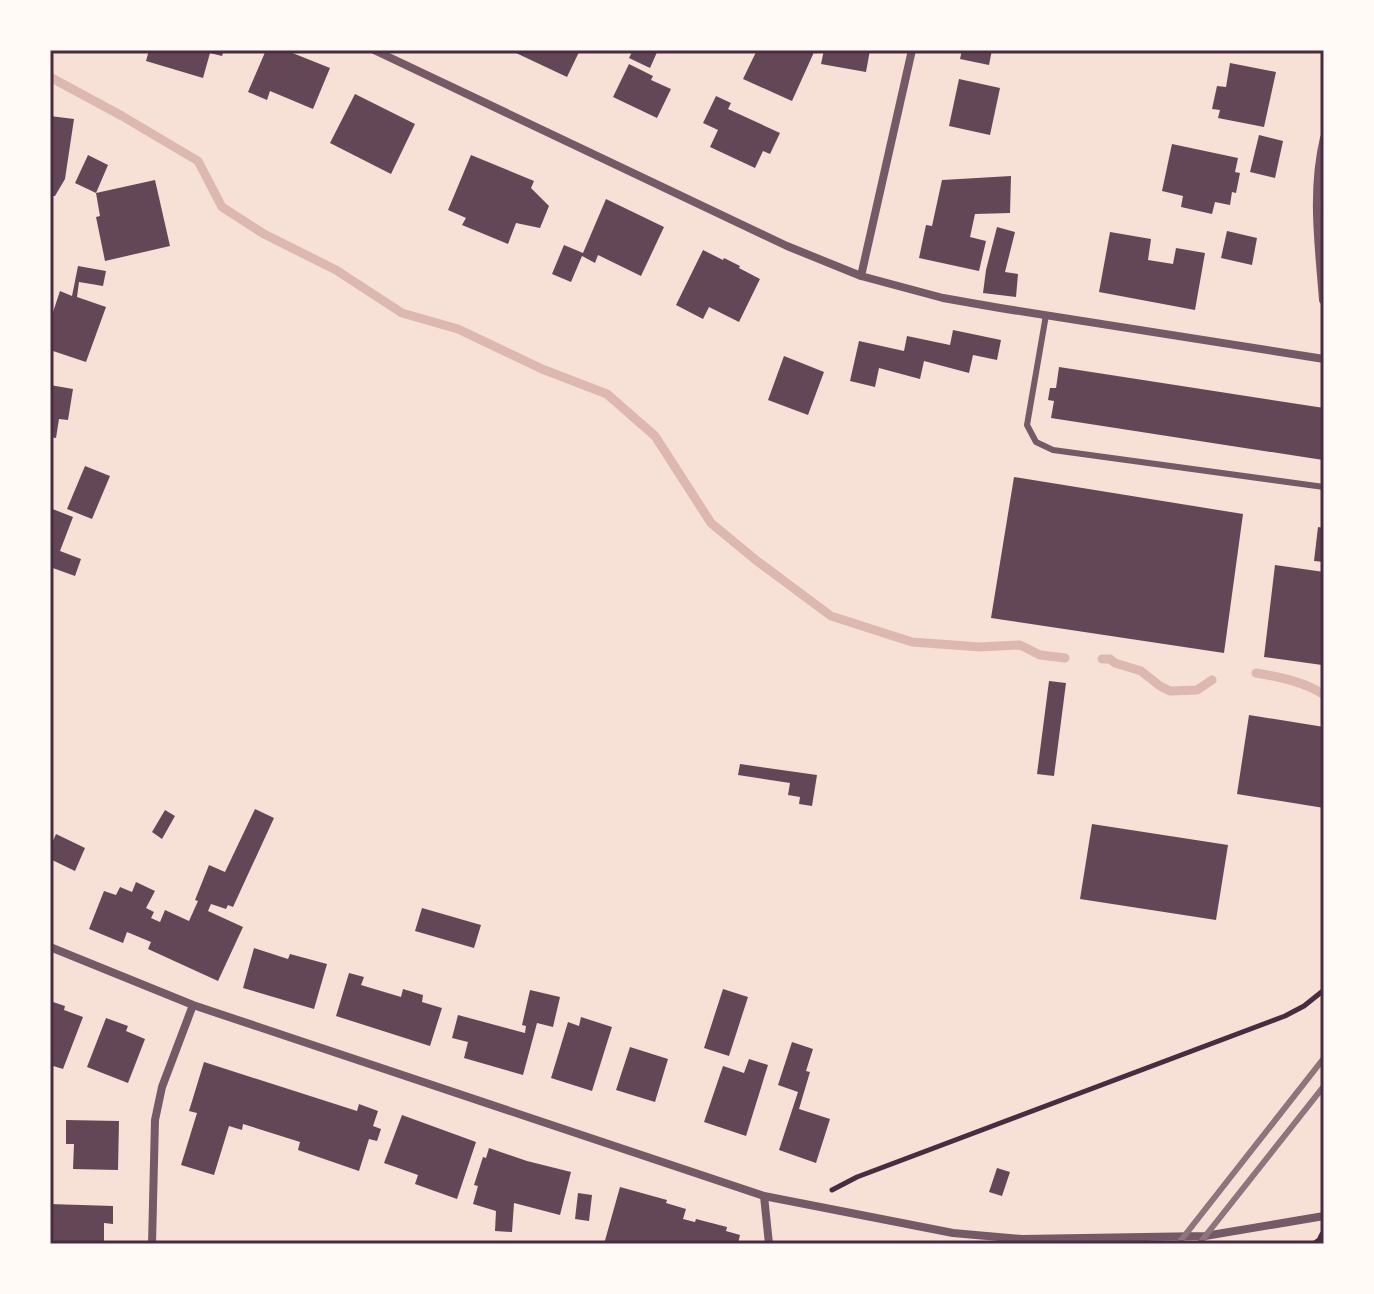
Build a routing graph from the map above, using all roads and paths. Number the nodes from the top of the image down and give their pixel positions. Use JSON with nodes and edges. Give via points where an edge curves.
{"nodes":[{"id":1,"x":374,"y":50,"type":"edge"},
{"id":2,"x":912,"y":50,"type":"edge"},
{"id":3,"x":1324,"y":138,"type":"edge"},
{"id":4,"x":861,"y":276,"type":"junction"},
{"id":5,"x":1323,"y":300,"type":"edge"},
{"id":6,"x":1046,"y":315,"type":"junction"},
{"id":7,"x":1324,"y":359,"type":"edge"},
{"id":8,"x":1324,"y":487,"type":"edge"},
{"id":9,"x":50,"y":947,"type":"edge"},
{"id":10,"x":1324,"y":990,"type":"edge"},
{"id":11,"x":193,"y":1005,"type":"junction"},
{"id":12,"x":764,"y":1196,"type":"junction"},
{"id":13,"x":807,"y":1204,"type":"junction"},
{"id":14,"x":1324,"y":1216,"type":"edge"},
{"id":15,"x":152,"y":1244,"type":"edge"},
{"id":16,"x":769,"y":1244,"type":"edge"}],
"edges":[{"from":1,"to":4,"type":"street"},
{"from":2,"to":4,"type":"street"},
{"from":3,"to":5,"type":"street","via":[[1316,182]]},
{"from":4,"to":6,"type":"street","via":[[943,298]]},
{"from":6,"to":7,"type":"street"},
{"from":6,"to":8,"type":"lane","via":[[1027,425],[1036,442],[1053,450]]},
{"from":9,"to":11,"type":"street"},
{"from":10,"to":13,"type":"path","via":[[1285,1016],[857,1177]]},
{"from":11,"to":12,"type":"street"},
{"from":11,"to":15,"type":"street","via":[[155,1120]]},
{"from":12,"to":13,"type":"street"},
{"from":12,"to":16,"type":"street"},
{"from":13,"to":14,"type":"street","via":[[953,1233],[1022,1239],[1205,1236]]}]}
